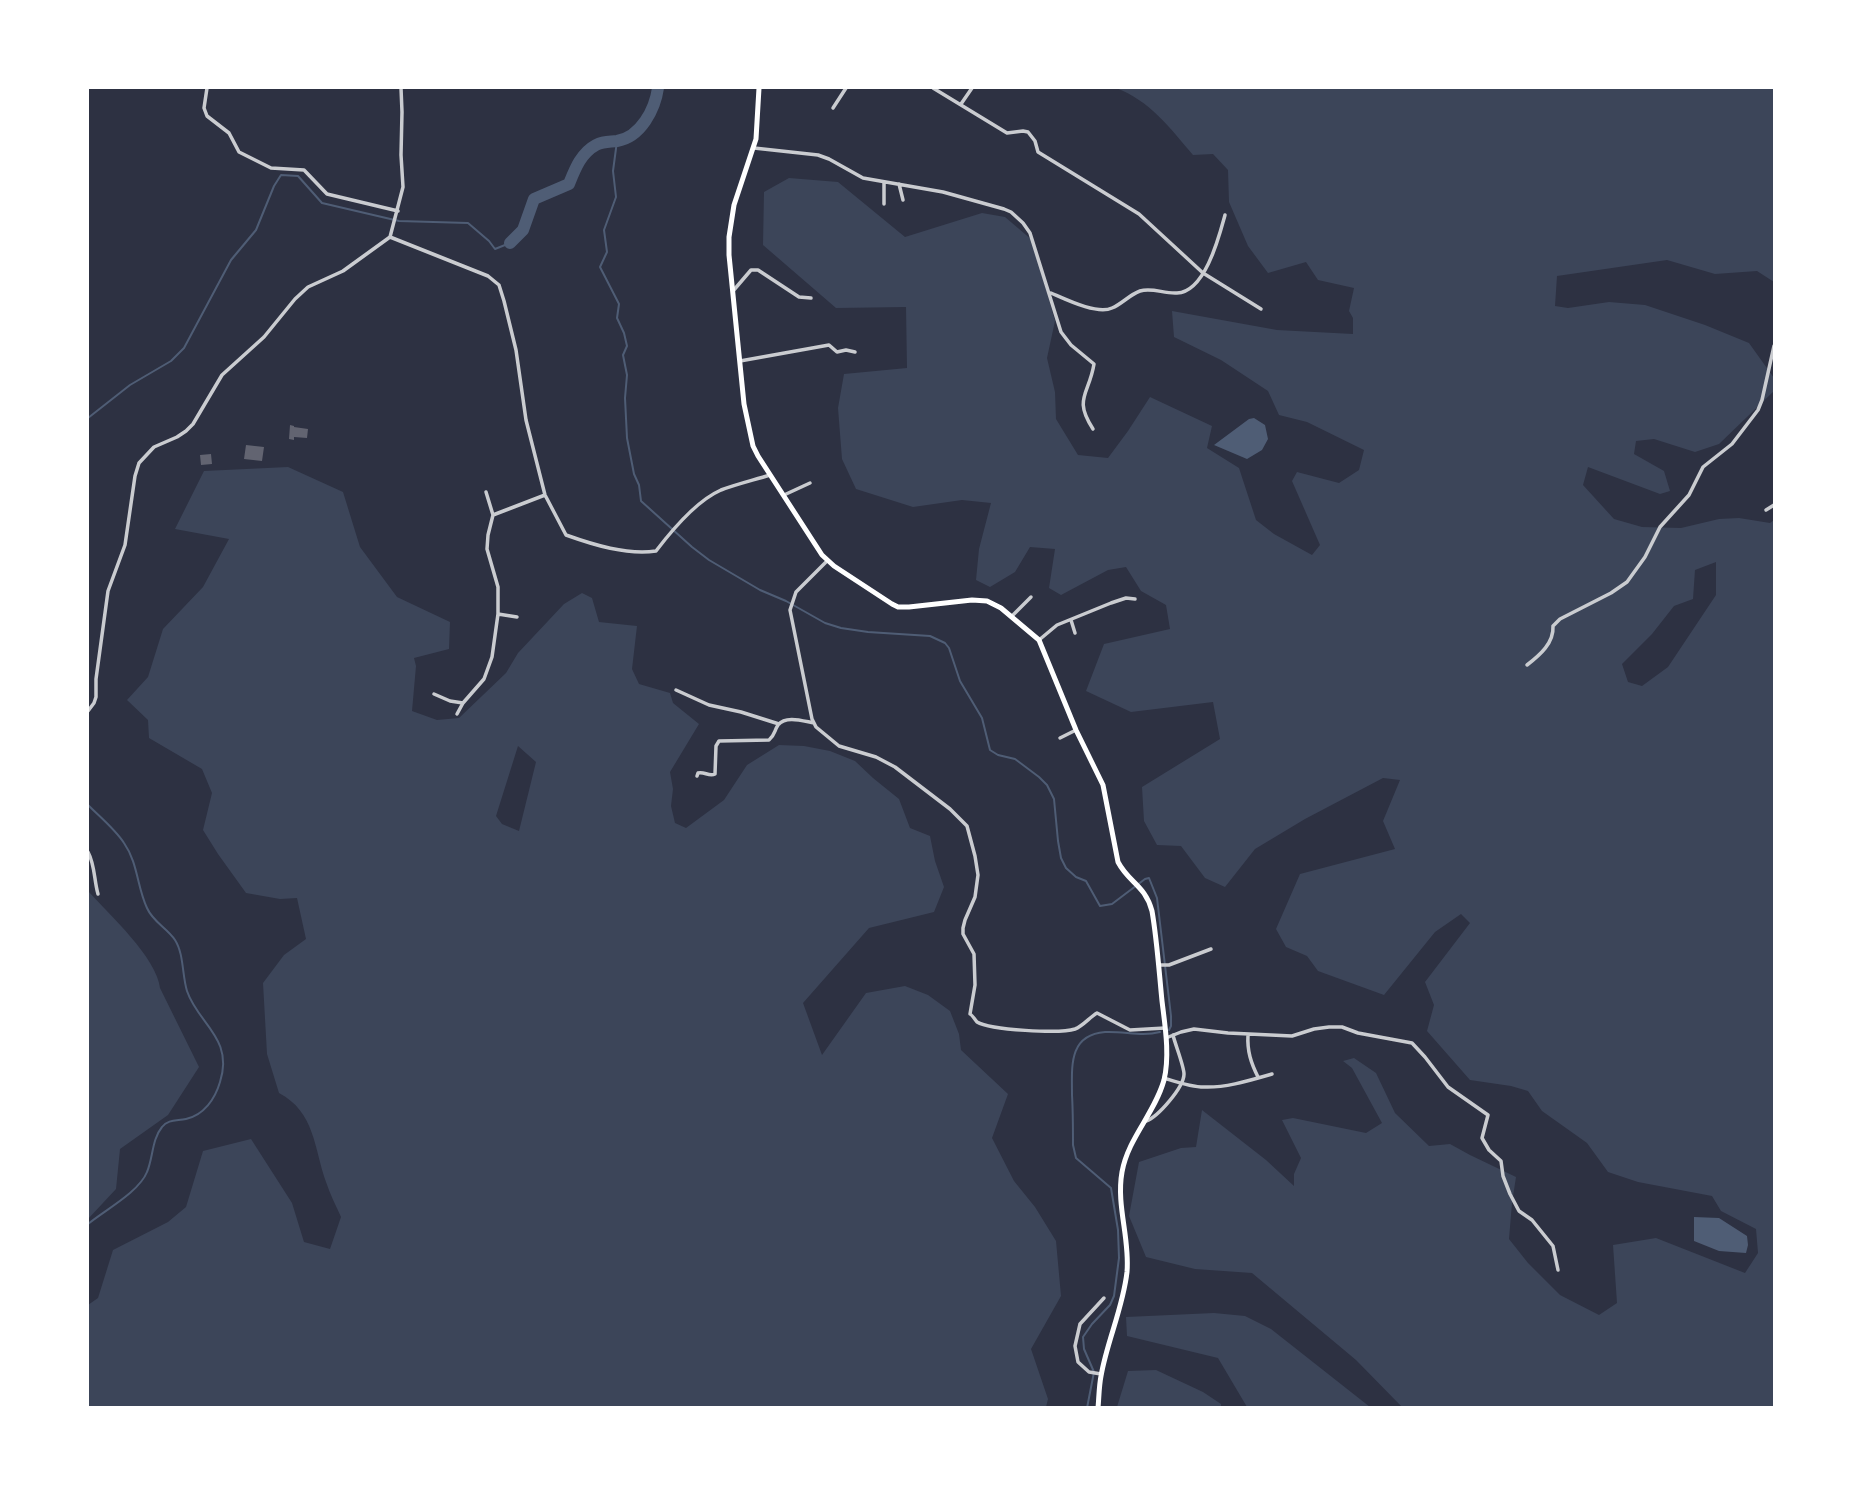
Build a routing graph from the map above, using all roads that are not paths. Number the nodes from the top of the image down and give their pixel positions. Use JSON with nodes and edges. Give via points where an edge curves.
{"nodes":[{"id":1,"x":207,"y":88,"type":"edge"},
{"id":2,"x":401,"y":88,"type":"edge"},
{"id":3,"x":758,"y":88,"type":"edge"},
{"id":4,"x":846,"y":88,"type":"edge"},
{"id":5,"x":933,"y":88,"type":"edge"},
{"id":6,"x":972,"y":88,"type":"edge"},
{"id":7,"x":961,"y":104,"type":"junction"},
{"id":8,"x":833,"y":108,"type":"dead end"},
{"id":9,"x":754,"y":148,"type":"junction"},
{"id":10,"x":884,"y":182,"type":"junction"},
{"id":11,"x":899,"y":184,"type":"junction"},
{"id":12,"x":903,"y":200,"type":"dead end"},
{"id":13,"x":884,"y":204,"type":"dead end"},
{"id":14,"x":398,"y":211,"type":"junction"},
{"id":15,"x":1225,"y":215,"type":"dead end"},
{"id":16,"x":390,"y":237,"type":"junction"},
{"id":17,"x":1203,"y":273,"type":"junction"},
{"id":18,"x":1050,"y":292,"type":"junction"},
{"id":19,"x":732,"y":293,"type":"junction"},
{"id":20,"x":811,"y":298,"type":"dead end"},
{"id":21,"x":1261,"y":309,"type":"dead end"},
{"id":22,"x":1774,"y":346,"type":"edge"},
{"id":23,"x":855,"y":352,"type":"dead end"},
{"id":24,"x":740,"y":360,"type":"junction"},
{"id":25,"x":1093,"y":429,"type":"dead end"},
{"id":26,"x":770,"y":475,"type":"junction"},
{"id":27,"x":810,"y":483,"type":"dead end"},
{"id":28,"x":486,"y":492,"type":"dead end"},
{"id":29,"x":545,"y":495,"type":"junction"},
{"id":30,"x":783,"y":495,"type":"junction"},
{"id":31,"x":1774,"y":505,"type":"edge"},
{"id":32,"x":1766,"y":510,"type":"dead end"},
{"id":33,"x":493,"y":515,"type":"junction"},
{"id":34,"x":828,"y":560,"type":"junction"},
{"id":35,"x":1031,"y":597,"type":"dead end"},
{"id":36,"x":1135,"y":599,"type":"dead end"},
{"id":37,"x":498,"y":614,"type":"junction"},
{"id":38,"x":1012,"y":616,"type":"junction"},
{"id":39,"x":517,"y":617,"type":"dead end"},
{"id":40,"x":1071,"y":620,"type":"junction"},
{"id":41,"x":1075,"y":633,"type":"dead end"},
{"id":42,"x":1039,"y":640,"type":"junction"},
{"id":43,"x":1527,"y":665,"type":"dead end"},
{"id":44,"x":676,"y":690,"type":"dead end"},
{"id":45,"x":434,"y":694,"type":"dead end"},
{"id":46,"x":463,"y":702,"type":"junction"},
{"id":47,"x":88,"y":711,"type":"edge"},
{"id":48,"x":457,"y":714,"type":"dead end"},
{"id":49,"x":814,"y":723,"type":"junction"},
{"id":50,"x":779,"y":724,"type":"junction"},
{"id":51,"x":1076,"y":730,"type":"junction"},
{"id":52,"x":1060,"y":738,"type":"dead end"},
{"id":53,"x":697,"y":776,"type":"dead end"},
{"id":54,"x":88,"y":852,"type":"edge"},
{"id":55,"x":98,"y":894,"type":"dead end"},
{"id":56,"x":1211,"y":949,"type":"dead end"},
{"id":57,"x":1159,"y":965,"type":"junction"},
{"id":58,"x":1165,"y":1028,"type":"junction"},
{"id":59,"x":1173,"y":1035,"type":"junction"},
{"id":60,"x":1248,"y":1035,"type":"junction"},
{"id":61,"x":1166,"y":1038,"type":"junction"},
{"id":62,"x":1272,"y":1074,"type":"dead end"},
{"id":63,"x":1258,"y":1077,"type":"junction"},
{"id":64,"x":1164,"y":1078,"type":"junction"},
{"id":65,"x":1181,"y":1083,"type":"junction"},
{"id":66,"x":1145,"y":1122,"type":"junction"},
{"id":67,"x":1558,"y":1270,"type":"dead end"},
{"id":68,"x":1104,"y":1298,"type":"dead end"},
{"id":69,"x":1099,"y":1374,"type":"junction"},
{"id":70,"x":1098,"y":1408,"type":"edge"}],
"edges":[{"from":1,"to":14,"type":"street","via":[[206,116],[229,134],[239,152],[271,168],[304,170],[327,194]]},
{"from":2,"to":14,"type":"street","via":[[403,187]]},
{"from":3,"to":9,"type":"main road"},
{"from":4,"to":8,"type":"street"},
{"from":5,"to":7,"type":"street"},
{"from":6,"to":7,"type":"street"},
{"from":7,"to":17,"type":"street","via":[[1007,133],[1028,132],[1038,152],[1139,215]]},
{"from":9,"to":10,"type":"street","via":[[818,155],[863,178]]},
{"from":9,"to":19,"type":"main road","via":[[732,216]]},
{"from":10,"to":11,"type":"street"},
{"from":10,"to":13,"type":"street"},
{"from":11,"to":12,"type":"street"},
{"from":11,"to":18,"type":"street","via":[[1011,212],[1030,233]]},
{"from":14,"to":16,"type":"street"},
{"from":15,"to":17,"type":"street","via":[[1217,246]]},
{"from":16,"to":29,"type":"street","via":[[488,276],[499,285]]},
{"from":16,"to":47,"type":"street","via":[[343,271],[308,287],[222,375],[186,431],[154,447],[139,463],[125,545],[107,591],[95,700]]},
{"from":17,"to":18,"type":"street","via":[[1184,293],[1141,290],[1107,310]]},
{"from":17,"to":21,"type":"street"},
{"from":18,"to":25,"type":"street","via":[[1064,336],[1094,363],[1082,401]]},
{"from":19,"to":20,"type":"street","via":[[751,270],[758,270],[799,297]]},
{"from":19,"to":24,"type":"main road"},
{"from":22,"to":43,"type":"street","via":[[1758,410],[1732,444],[1703,467],[1689,495],[1660,527],[1627,582],[1560,619],[1543,653]]},
{"from":23,"to":24,"type":"street","via":[[837,352],[829,345]]},
{"from":24,"to":26,"type":"main road","via":[[750,433]]},
{"from":26,"to":29,"type":"street","via":[[710,496],[656,551],[641,553],[566,535]]},
{"from":26,"to":30,"type":"main road"},
{"from":27,"to":30,"type":"street"},
{"from":28,"to":33,"type":"street"},
{"from":29,"to":33,"type":"street"},
{"from":30,"to":34,"type":"main road"},
{"from":31,"to":32,"type":"street"},
{"from":33,"to":37,"type":"street","via":[[487,549],[498,587]]},
{"from":34,"to":38,"type":"main road","via":[[898,607],[980,600]]},
{"from":34,"to":49,"type":"street","via":[[801,586],[790,610]]},
{"from":35,"to":38,"type":"street"},
{"from":36,"to":40,"type":"street","via":[[1126,598]]},
{"from":37,"to":39,"type":"street"},
{"from":37,"to":46,"type":"street","via":[[484,679]]},
{"from":38,"to":42,"type":"main road"},
{"from":40,"to":41,"type":"street"},
{"from":40,"to":42,"type":"street"},
{"from":42,"to":51,"type":"main road"},
{"from":44,"to":50,"type":"street","via":[[709,705]]},
{"from":45,"to":46,"type":"street"},
{"from":46,"to":48,"type":"street"},
{"from":49,"to":50,"type":"street","via":[[791,719]]},
{"from":49,"to":58,"type":"street","via":[[839,746],[895,767],[967,826],[978,884],[963,934],[974,954],[970,1014],[978,1023],[1022,1031],[1064,1031],[1078,1028],[1097,1013],[1130,1030]]},
{"from":50,"to":53,"type":"street","via":[[769,740],[719,741],[715,774],[700,772]]},
{"from":51,"to":52,"type":"street"},
{"from":51,"to":57,"type":"main road","via":[[1103,785],[1118,862],[1147,895]]},
{"from":54,"to":55,"type":"street"},
{"from":56,"to":57,"type":"street"},
{"from":57,"to":58,"type":"main road"},
{"from":58,"to":61,"type":"main road"},
{"from":59,"to":60,"type":"street","via":[[1194,1029]]},
{"from":59,"to":61,"type":"street"},
{"from":59,"to":65,"type":"street","via":[[1184,1073]]},
{"from":60,"to":63,"type":"street","via":[[1250,1060]]},
{"from":60,"to":67,"type":"street","via":[[1292,1036],[1342,1027],[1412,1043],[1448,1087],[1488,1115],[1482,1138],[1501,1161],[1519,1211],[1553,1246]]},
{"from":61,"to":64,"type":"main road"},
{"from":62,"to":63,"type":"street"},
{"from":63,"to":65,"type":"street","via":[[1204,1087]]},
{"from":64,"to":65,"type":"street"},
{"from":64,"to":66,"type":"main road"},
{"from":65,"to":66,"type":"street","via":[[1154,1119]]},
{"from":66,"to":69,"type":"main road","via":[[1123,1169],[1120,1193],[1127,1272]]},
{"from":68,"to":69,"type":"street","via":[[1080,1324],[1075,1346],[1079,1362]]},
{"from":69,"to":70,"type":"main road"}]}
